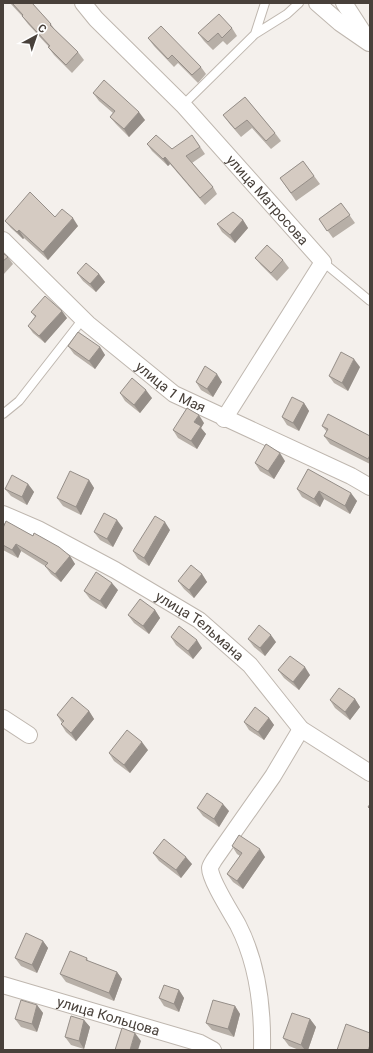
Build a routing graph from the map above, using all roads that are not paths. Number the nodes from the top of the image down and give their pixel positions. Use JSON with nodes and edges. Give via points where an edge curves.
{"nodes":[{"id":1,"x":83,"y":3,"type":"edge"},
{"id":2,"x":264,"y":3,"type":"edge"},
{"id":3,"x":299,"y":3,"type":"edge"},
{"id":4,"x":317,"y":3,"type":"edge"},
{"id":5,"x":344,"y":3,"type":"edge"},
{"id":6,"x":255,"y":34,"type":"junction"},
{"id":7,"x":370,"y":44,"type":"edge"},
{"id":8,"x":183,"y":105,"type":"junction"},
{"id":9,"x":3,"y":240,"type":"edge"},
{"id":10,"x":324,"y":262,"type":"junction"},
{"id":11,"x":370,"y":301,"type":"edge"},
{"id":12,"x":83,"y":319,"type":"junction"},
{"id":13,"x":3,"y":414,"type":"edge"},
{"id":14,"x":224,"y":419,"type":"junction"},
{"id":15,"x":370,"y":487,"type":"edge"},
{"id":16,"x":4,"y":516,"type":"edge"},
{"id":17,"x":3,"y":718,"type":"edge"},
{"id":18,"x":301,"y":728,"type":"junction"},
{"id":19,"x":29,"y":736,"type":"dead end"},
{"id":20,"x":370,"y":773,"type":"edge"},
{"id":21,"x":3,"y":985,"type":"edge"},
{"id":22,"x":213,"y":1050,"type":"edge"},
{"id":23,"x":262,"y":1050,"type":"edge"}],
"edges":[{"from":1,"to":8,"type":"street","name":"улица Матросова"},
{"from":2,"to":6,"type":"lane"},
{"from":3,"to":6,"type":"lane","via":[[287,14]]},
{"from":4,"to":7,"type":"street"},
{"from":5,"to":7,"type":"street"},
{"from":6,"to":8,"type":"lane"},
{"from":8,"to":10,"type":"street","name":"улица Матросова"},
{"from":9,"to":12,"type":"street","name":"улица 1 Мая"},
{"from":10,"to":11,"type":"lane"},
{"from":10,"to":14,"type":"street"},
{"from":12,"to":13,"type":"lane","via":[[19,401]]},
{"from":12,"to":14,"type":"street","name":"улица 1 Мая","via":[[174,394]]},
{"from":14,"to":15,"type":"street","name":"улица 1 Мая"},
{"from":16,"to":18,"type":"street","name":"улица Тельмана","via":[[38,529],[115,570],[198,620],[250,665]]},
{"from":17,"to":19,"type":"street"},
{"from":18,"to":20,"type":"street","name":"улица Тельмана"},
{"from":18,"to":23,"type":"street","via":[[273,776],[210,868],[250,954],[258,983]]},
{"from":21,"to":22,"type":"street","name":"улица Кольцова","via":[[200,1043]]}]}
